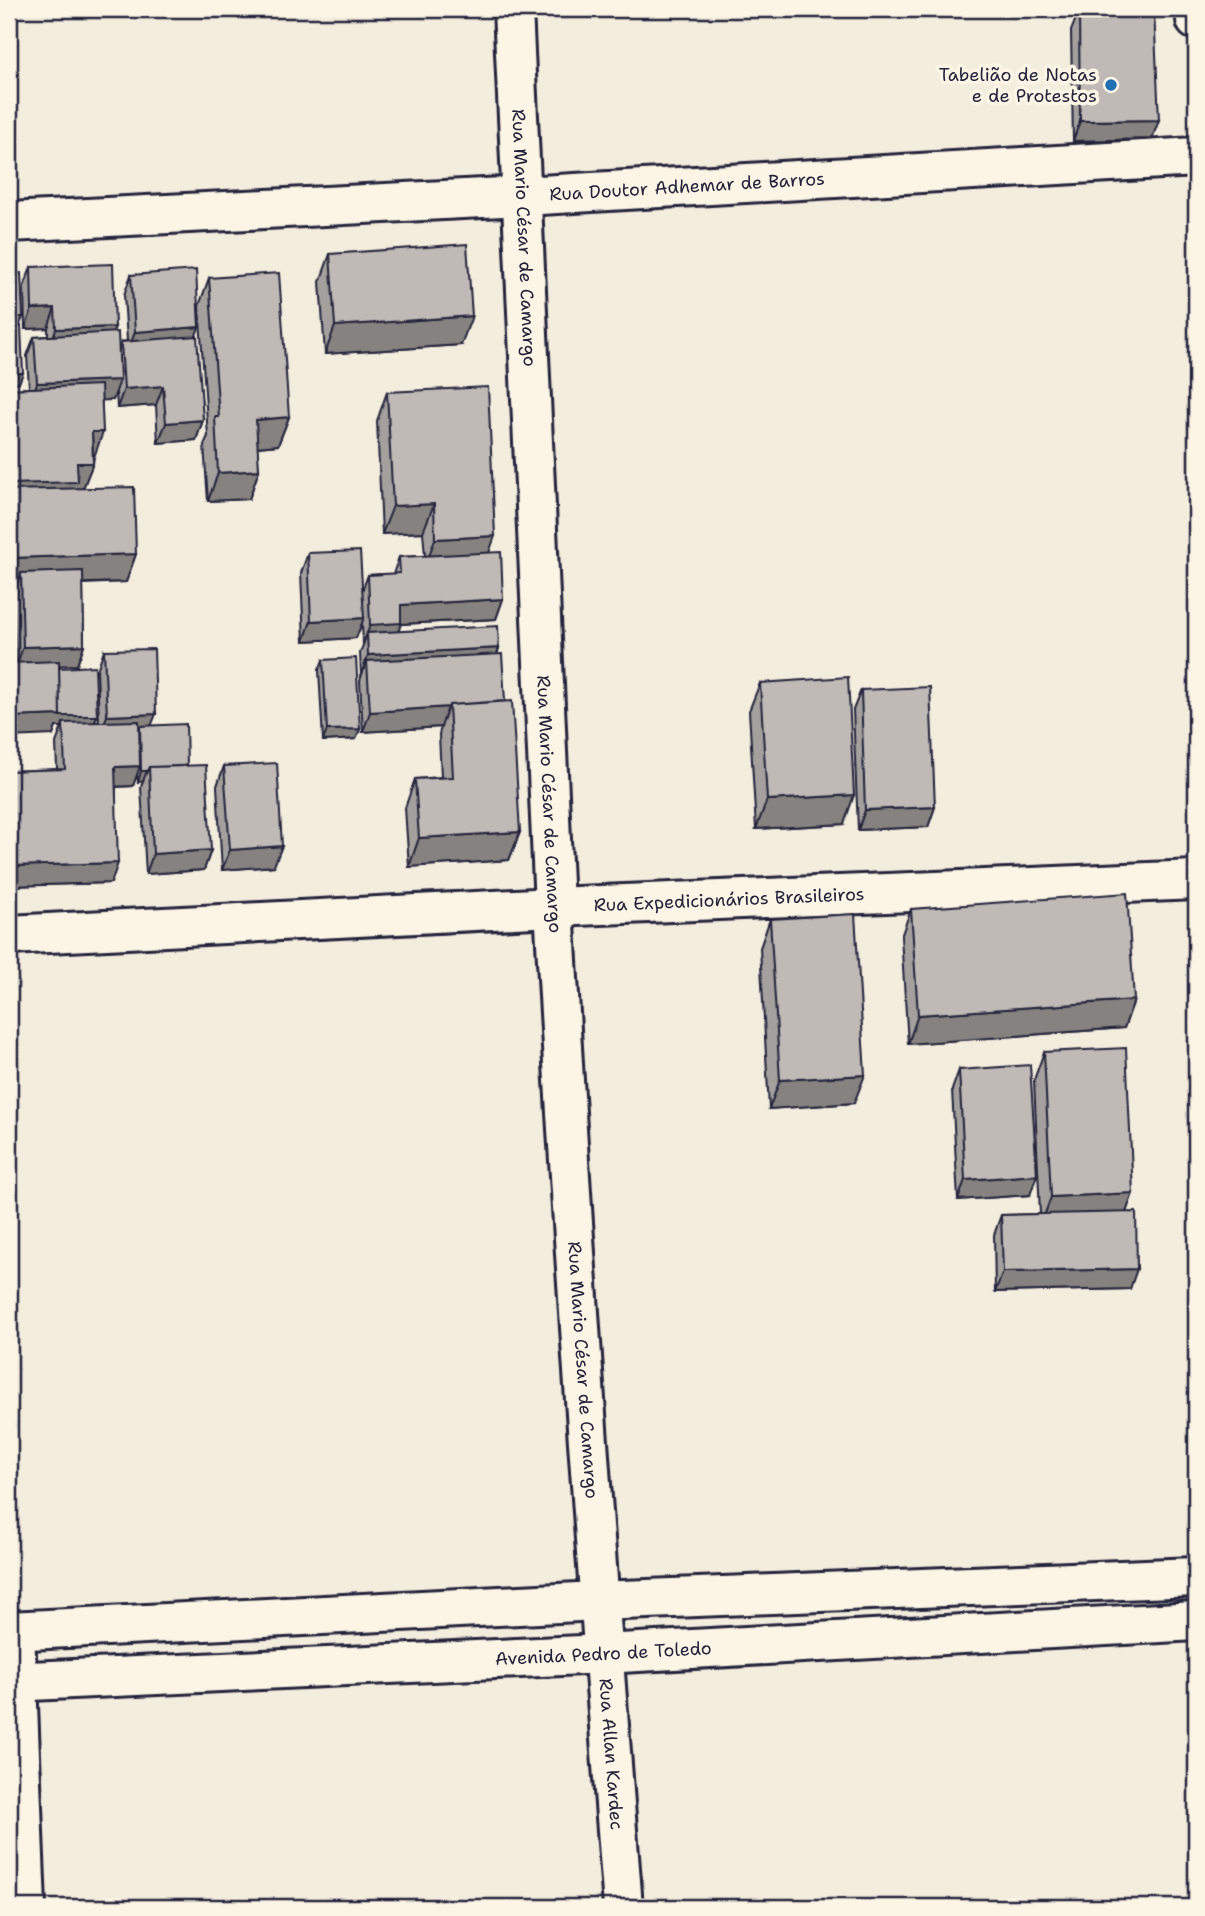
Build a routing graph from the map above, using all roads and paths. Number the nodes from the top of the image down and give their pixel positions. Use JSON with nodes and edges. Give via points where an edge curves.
{"nodes":[{"id":1,"x":513,"y":9,"type":"edge"},
{"id":2,"x":1195,"y":9,"type":"edge"},
{"id":3,"x":1196,"y":20,"type":"edge"},
{"id":4,"x":1196,"y":157,"type":"edge"},
{"id":5,"x":523,"y":196,"type":"junction"},
{"id":6,"x":9,"y":222,"type":"edge"},
{"id":7,"x":1196,"y":880,"type":"edge"},
{"id":8,"x":554,"y":907,"type":"junction"},
{"id":9,"x":9,"y":935,"type":"edge"},
{"id":10,"x":1196,"y":1577,"type":"edge"},
{"id":11,"x":598,"y":1601,"type":"junction"},
{"id":12,"x":1196,"y":1621,"type":"edge"},
{"id":13,"x":12,"y":1631,"type":"edge"},
{"id":14,"x":603,"y":1654,"type":"junction"},
{"id":15,"x":13,"y":1682,"type":"edge"},
{"id":16,"x":26,"y":1907,"type":"edge"},
{"id":17,"x":623,"y":1907,"type":"edge"}],
"edges":[{"from":1,"to":5,"type":"street","name":"Rua Mario César de Camargo"},
{"from":2,"to":3,"type":"street"},
{"from":4,"to":5,"type":"street","name":"Rua Doutor Adhemar de Barros"},
{"from":5,"to":6,"type":"street","name":"Rua Doutor Adhemar de Barros"},
{"from":5,"to":8,"type":"street","name":"Rua Mario César de Camargo"},
{"from":7,"to":8,"type":"street","name":"Rua Expedicionários Brasileiros"},
{"from":8,"to":9,"type":"street","name":"Rua Expedicionários Brasileiros"},
{"from":8,"to":11,"type":"street","name":"Rua Mario César de Camargo"},
{"from":10,"to":11,"type":"street"},
{"from":11,"to":13,"type":"street"},
{"from":11,"to":14,"type":"street","name":"Rua Allan Kardec"},
{"from":12,"to":14,"type":"street","name":"Avenida Pedro de Toledo"},
{"from":13,"to":15,"type":"street"},
{"from":14,"to":15,"type":"street","name":"Avenida Pedro de Toledo"},
{"from":14,"to":17,"type":"street","name":"Rua Allan Kardec"},
{"from":15,"to":16,"type":"street"}]}
